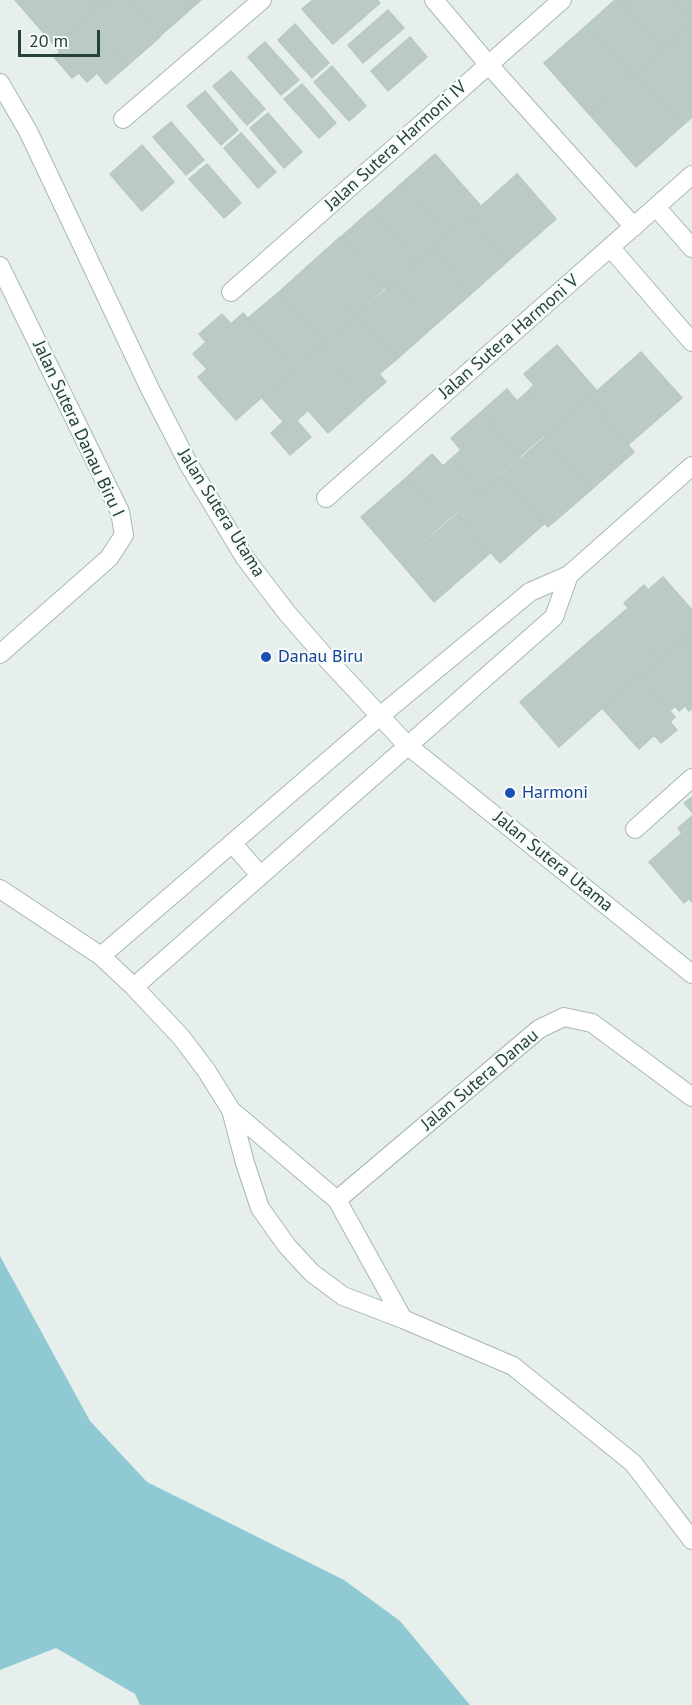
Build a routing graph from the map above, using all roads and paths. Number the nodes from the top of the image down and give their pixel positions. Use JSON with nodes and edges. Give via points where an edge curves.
{"nodes":[{"id":1,"x":262,"y":0,"type":"edge"},
{"id":2,"x":434,"y":0,"type":"edge"},
{"id":3,"x":562,"y":0,"type":"edge"},
{"id":4,"x":488,"y":64,"type":"junction"},
{"id":5,"x":0,"y":83,"type":"edge"},
{"id":6,"x":123,"y":119,"type":"dead end"},
{"id":7,"x":692,"y":175,"type":"edge"},
{"id":8,"x":656,"y":207,"type":"junction"},
{"id":9,"x":634,"y":226,"type":"junction"},
{"id":10,"x":610,"y":247,"type":"junction"},
{"id":11,"x":692,"y":248,"type":"edge"},
{"id":12,"x":0,"y":266,"type":"edge"},
{"id":13,"x":231,"y":292,"type":"dead end"},
{"id":14,"x":692,"y":342,"type":"edge"},
{"id":15,"x":692,"y":466,"type":"edge"},
{"id":16,"x":326,"y":498,"type":"dead end"},
{"id":17,"x":569,"y":574,"type":"junction"},
{"id":18,"x":0,"y":654,"type":"edge"},
{"id":19,"x":380,"y":716,"type":"junction"},
{"id":20,"x":407,"y":745,"type":"junction"},
{"id":21,"x":692,"y":778,"type":"edge"},
{"id":22,"x":635,"y":829,"type":"dead end"},
{"id":23,"x":232,"y":843,"type":"junction"},
{"id":24,"x":260,"y":875,"type":"junction"},
{"id":25,"x":0,"y":889,"type":"edge"},
{"id":26,"x":101,"y":956,"type":"junction"},
{"id":27,"x":692,"y":974,"type":"edge"},
{"id":28,"x":134,"y":987,"type":"junction"},
{"id":29,"x":692,"y":1097,"type":"edge"},
{"id":30,"x":231,"y":1110,"type":"junction"},
{"id":31,"x":337,"y":1200,"type":"junction"},
{"id":32,"x":403,"y":1319,"type":"junction"},
{"id":33,"x":692,"y":1540,"type":"edge"}],
"edges":[{"from":1,"to":6,"type":"street"},
{"from":2,"to":4,"type":"street"},
{"from":3,"to":4,"type":"street","name":"Jalan Sutera Harmoni IV"},
{"from":4,"to":9,"type":"street"},
{"from":4,"to":13,"type":"street","name":"Jalan Sutera Harmoni IV"},
{"from":5,"to":19,"type":"street","name":"Jalan Sutera Utama","via":[[28,131],[150,389],[208,499],[245,558],[287,613]]},
{"from":7,"to":8,"type":"street","name":"Jalan Sutera Harmoni V"},
{"from":8,"to":9,"type":"street","name":"Jalan Sutera Harmoni V"},
{"from":8,"to":11,"type":"street"},
{"from":9,"to":10,"type":"street","name":"Jalan Sutera Harmoni V"},
{"from":10,"to":14,"type":"street"},
{"from":10,"to":16,"type":"street","name":"Jalan Sutera Harmoni V"},
{"from":12,"to":18,"type":"street","name":"Jalan Sutera Danau Biru I","via":[[120,512],[124,535],[109,558]]},
{"from":15,"to":17,"type":"street"},
{"from":17,"to":19,"type":"street","via":[[531,592]]},
{"from":17,"to":20,"type":"street","via":[[555,616]]},
{"from":19,"to":20,"type":"street","name":"Jalan Sutera Utama"},
{"from":19,"to":23,"type":"street"},
{"from":20,"to":24,"type":"street"},
{"from":20,"to":27,"type":"street","name":"Jalan Sutera Utama"},
{"from":21,"to":22,"type":"street"},
{"from":23,"to":24,"type":"street"},
{"from":23,"to":26,"type":"street"},
{"from":24,"to":28,"type":"street"},
{"from":25,"to":26,"type":"street"},
{"from":26,"to":28,"type":"street"},
{"from":28,"to":30,"type":"street","via":[[181,1037]]},
{"from":29,"to":31,"type":"street","name":"Jalan Sutera Danau","via":[[592,1023],[564,1017],[539,1029]]},
{"from":30,"to":31,"type":"street"},
{"from":30,"to":32,"type":"street","via":[[260,1208],[287,1246],[312,1273],[343,1296]]},
{"from":31,"to":32,"type":"street"},
{"from":32,"to":33,"type":"street","via":[[513,1366],[633,1462]]}]}
